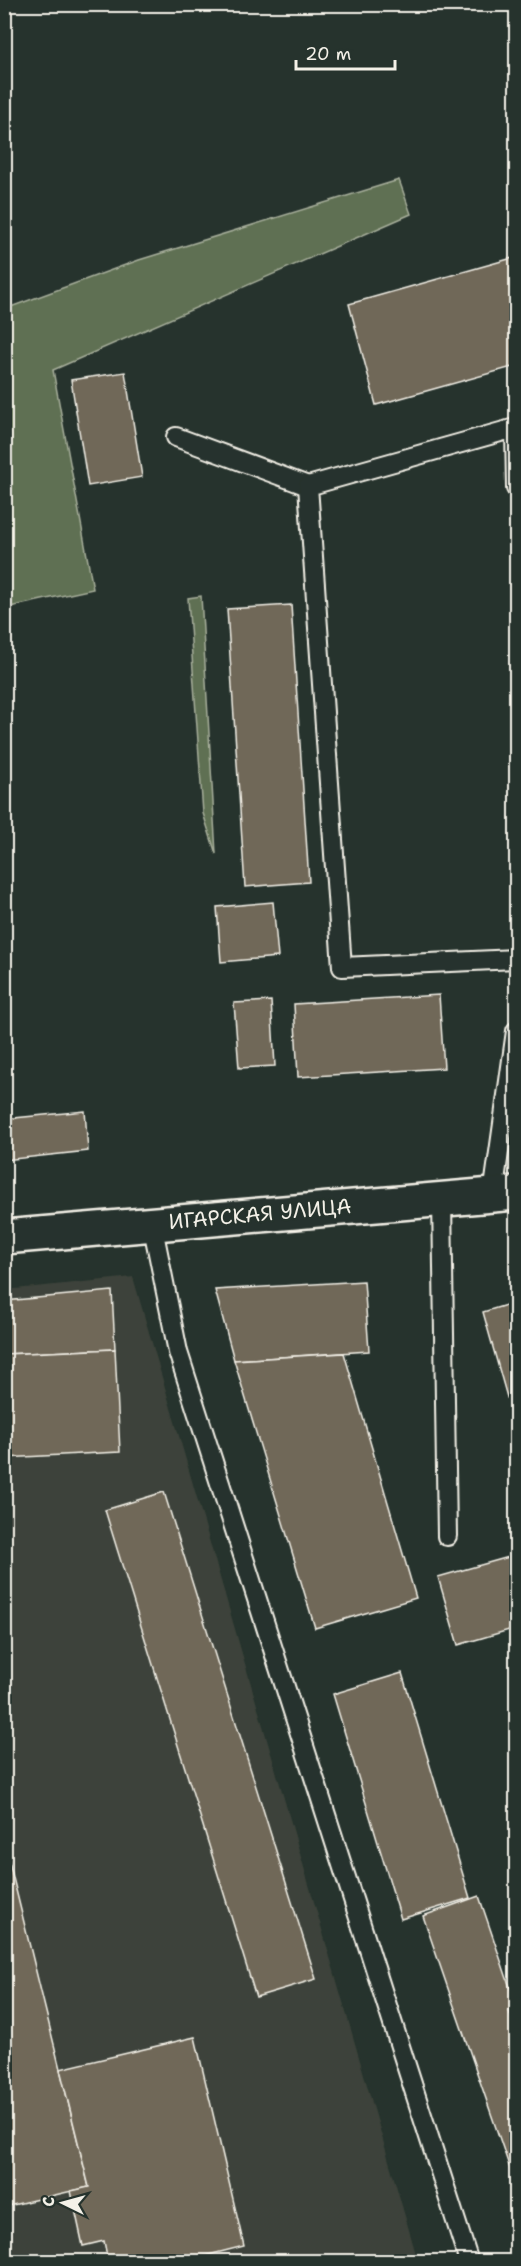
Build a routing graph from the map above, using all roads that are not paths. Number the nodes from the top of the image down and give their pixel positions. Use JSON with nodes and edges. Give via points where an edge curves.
{"nodes":[{"id":1,"x":176,"y":437,"type":"dead end"},
{"id":2,"x":308,"y":486,"type":"junction"},
{"id":3,"x":516,"y":488,"type":"edge"},
{"id":4,"x":516,"y":959,"type":"edge"},
{"id":5,"x":516,"y":1031,"type":"edge"},
{"id":6,"x":505,"y":1194,"type":"edge"},
{"id":7,"x":442,"y":1199,"type":"junction"},
{"id":8,"x":152,"y":1223,"type":"junction"},
{"id":9,"x":4,"y":1237,"type":"edge"},
{"id":10,"x":447,"y":1536,"type":"dead end"},
{"id":11,"x":469,"y":2262,"type":"edge"}],
"edges":[{"from":1,"to":2,"type":"lane"},
{"from":2,"to":3,"type":"lane","via":[[515,428]]},
{"from":2,"to":4,"type":"lane","via":[[342,968]]},
{"from":5,"to":6,"type":"lane"},
{"from":6,"to":7,"type":"street","name":"ИГАРСКАЯ УЛИЦА"},
{"from":7,"to":8,"type":"street","name":"ИГАРСКАЯ УЛИЦА"},
{"from":7,"to":10,"type":"lane"},
{"from":8,"to":9,"type":"street","name":"ИГАРСКАЯ УЛИЦА"},
{"from":8,"to":11,"type":"lane","via":[[178,1352]]}]}
